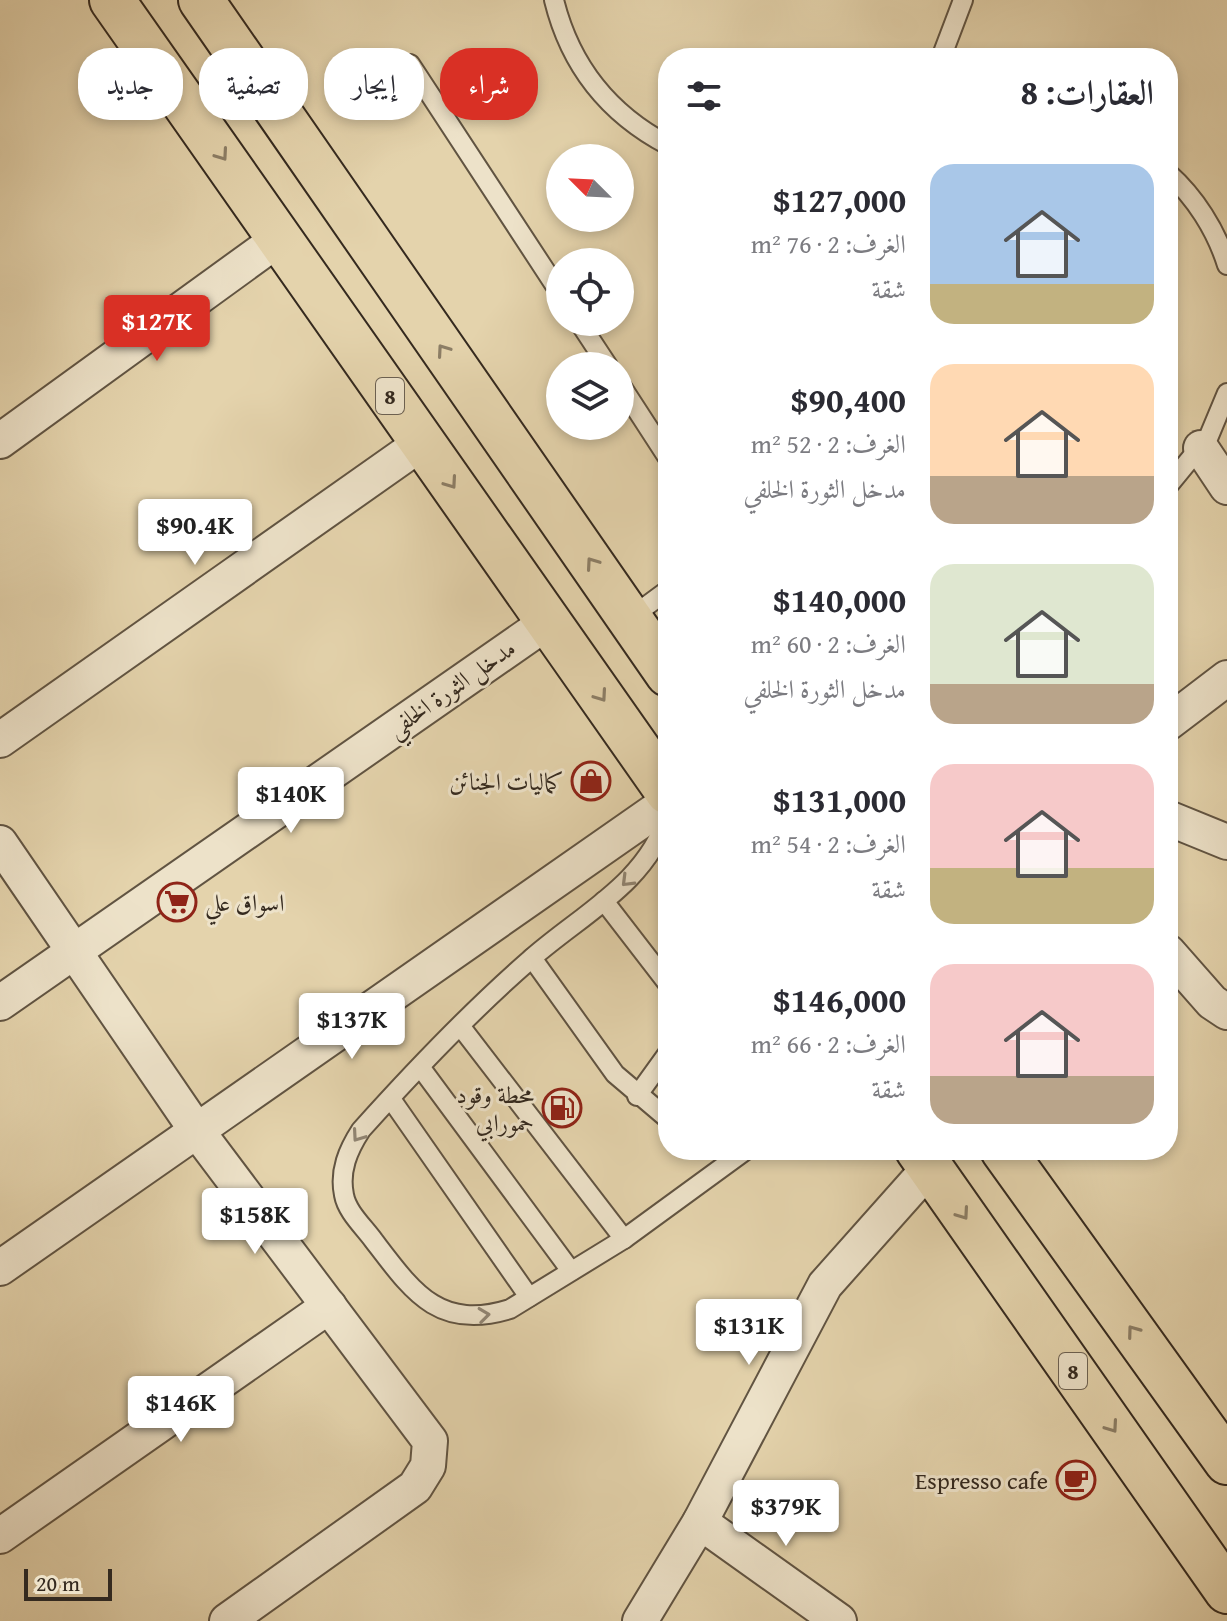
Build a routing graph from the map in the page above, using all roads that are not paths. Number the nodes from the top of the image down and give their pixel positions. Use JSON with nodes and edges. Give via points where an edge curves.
{"nodes":[{"id":1,"x":112,"y":0,"type":"edge"},
{"id":2,"x":201,"y":0,"type":"edge"},
{"id":3,"x":554,"y":0,"type":"edge"},
{"id":4,"x":963,"y":0,"type":"edge"},
{"id":5,"x":945,"y":48,"type":"edge"},
{"id":6,"x":424,"y":85,"type":"edge"},
{"id":7,"x":658,"y":139,"type":"edge"},
{"id":8,"x":1178,"y":183,"type":"edge"},
{"id":9,"x":280,"y":238,"type":"junction"},
{"id":10,"x":1227,"y":265,"type":"edge"},
{"id":11,"x":546,"y":272,"type":"edge"},
{"id":12,"x":1227,"y":393,"type":"edge"},
{"id":13,"x":634,"y":406,"type":"edge"},
{"id":14,"x":0,"y":441,"type":"edge"},
{"id":15,"x":423,"y":442,"type":"junction"},
{"id":16,"x":658,"y":443,"type":"edge"},
{"id":17,"x":1201,"y":448,"type":"junction"},
{"id":18,"x":1178,"y":474,"type":"edge"},
{"id":19,"x":1227,"y":487,"type":"edge"},
{"id":20,"x":658,"y":597,"type":"edge"},
{"id":21,"x":630,"y":618,"type":"junction"},
{"id":22,"x":549,"y":621,"type":"junction"},
{"id":23,"x":658,"y":659,"type":"edge"},
{"id":24,"x":1227,"y":678,"type":"edge"},
{"id":25,"x":1178,"y":715,"type":"edge"},
{"id":26,"x":0,"y":740,"type":"edge"},
{"id":27,"x":658,"y":778,"type":"edge"},
{"id":28,"x":658,"y":809,"type":"edge"},
{"id":29,"x":1178,"y":822,"type":"edge"},
{"id":30,"x":658,"y":835,"type":"edge"},
{"id":31,"x":1227,"y":842,"type":"edge"},
{"id":32,"x":0,"y":843,"type":"edge"},
{"id":33,"x":604,"y":901,"type":"junction"},
{"id":34,"x":73,"y":951,"type":"junction"},
{"id":35,"x":532,"y":958,"type":"junction"},
{"id":36,"x":1178,"y":963,"type":"edge"},
{"id":37,"x":658,"y":971,"type":"edge"},
{"id":38,"x":0,"y":1003,"type":"edge"},
{"id":39,"x":1227,"y":1012,"type":"edge"},
{"id":40,"x":461,"y":1027,"type":"junction"},
{"id":41,"x":658,"y":1067,"type":"edge"},
{"id":42,"x":421,"y":1068,"type":"junction"},
{"id":43,"x":637,"y":1096,"type":"junction"},
{"id":44,"x":391,"y":1099,"type":"junction"},
{"id":45,"x":658,"y":1112,"type":"edge"},
{"id":46,"x":197,"y":1131,"type":"junction"},
{"id":47,"x":727,"y":1160,"type":"edge"},
{"id":48,"x":922,"y":1160,"type":"edge"},
{"id":49,"x":925,"y":1160,"type":"edge"},
{"id":50,"x":1011,"y":1160,"type":"edge"},
{"id":51,"x":624,"y":1239,"type":"junction"},
{"id":52,"x":0,"y":1268,"type":"edge"},
{"id":53,"x":571,"y":1271,"type":"junction"},
{"id":54,"x":529,"y":1297,"type":"junction"},
{"id":55,"x":329,"y":1306,"type":"junction"},
{"id":56,"x":1220,"y":1437,"type":"edge"},
{"id":57,"x":700,"y":1522,"type":"junction"},
{"id":58,"x":0,"y":1536,"type":"edge"},
{"id":59,"x":1227,"y":1591,"type":"edge"},
{"id":60,"x":227,"y":1621,"type":"edge"},
{"id":61,"x":640,"y":1621,"type":"edge"},
{"id":62,"x":839,"y":1621,"type":"edge"}],
"edges":[{"from":1,"to":9,"type":"highway","number":"8","one_way":true},
{"from":21,"to":2,"type":"highway","one_way":true},
{"from":3,"to":7,"type":"lane","via":[[576,60],[594,86],[627,119]]},
{"from":4,"to":5,"type":"lane"},
{"from":6,"to":11,"type":"lane"},
{"from":8,"to":10,"type":"lane","via":[[1210,225]]},
{"from":9,"to":14,"type":"street"},
{"from":9,"to":15,"type":"highway","number":"8"},
{"from":12,"to":17,"type":"lane"},
{"from":13,"to":16,"type":"lane"},
{"from":15,"to":22,"type":"highway","number":"8","one_way":true},
{"from":15,"to":26,"type":"street"},
{"from":17,"to":18,"type":"lane"},
{"from":17,"to":19,"type":"street"},
{"from":20,"to":21,"type":"lane"},
{"from":21,"to":23,"type":"highway"},
{"from":22,"to":27,"type":"highway","number":"8","one_way":true},
{"from":22,"to":34,"type":"street","name":"مدخل الثورة الخلفي"},
{"from":24,"to":25,"type":"street"},
{"from":28,"to":46,"type":"street"},
{"from":29,"to":31,"type":"street"},
{"from":30,"to":33,"type":"lane","one_way":true,"via":[[643,864]]},
{"from":32,"to":34,"type":"street"},
{"from":33,"to":35,"type":"lane"},
{"from":33,"to":37,"type":"lane"},
{"from":34,"to":38,"type":"street","name":"مدخل الثورة الخلفي"},
{"from":34,"to":46,"type":"street"},
{"from":35,"to":40,"type":"lane"},
{"from":35,"to":43,"type":"lane","via":[[615,1074]]},
{"from":36,"to":39,"type":"street"},
{"from":40,"to":42,"type":"lane"},
{"from":40,"to":51,"type":"lane"},
{"from":41,"to":43,"type":"lane"},
{"from":42,"to":44,"type":"lane"},
{"from":42,"to":53,"type":"lane"},
{"from":43,"to":45,"type":"lane"},
{"from":44,"to":54,"type":"lane"},
{"from":44,"to":54,"type":"lane","one_way":true,"via":[[361,1130],[345,1162],[344,1197],[351,1211],[409,1286],[445,1311],[489,1316]]},
{"from":46,"to":52,"type":"street"},
{"from":46,"to":55,"type":"street"},
{"from":47,"to":51,"type":"lane"},
{"from":48,"to":57,"type":"street","via":[[825,1285]]},
{"from":49,"to":59,"type":"highway","number":"8","one_way":true},
{"from":56,"to":50,"type":"highway","one_way":true},
{"from":51,"to":53,"type":"lane"},
{"from":53,"to":54,"type":"lane"},
{"from":55,"to":58,"type":"street"},
{"from":55,"to":60,"type":"street","via":[[430,1441],[428,1466],[415,1487]]},
{"from":57,"to":61,"type":"street"},
{"from":57,"to":62,"type":"street"}]}
